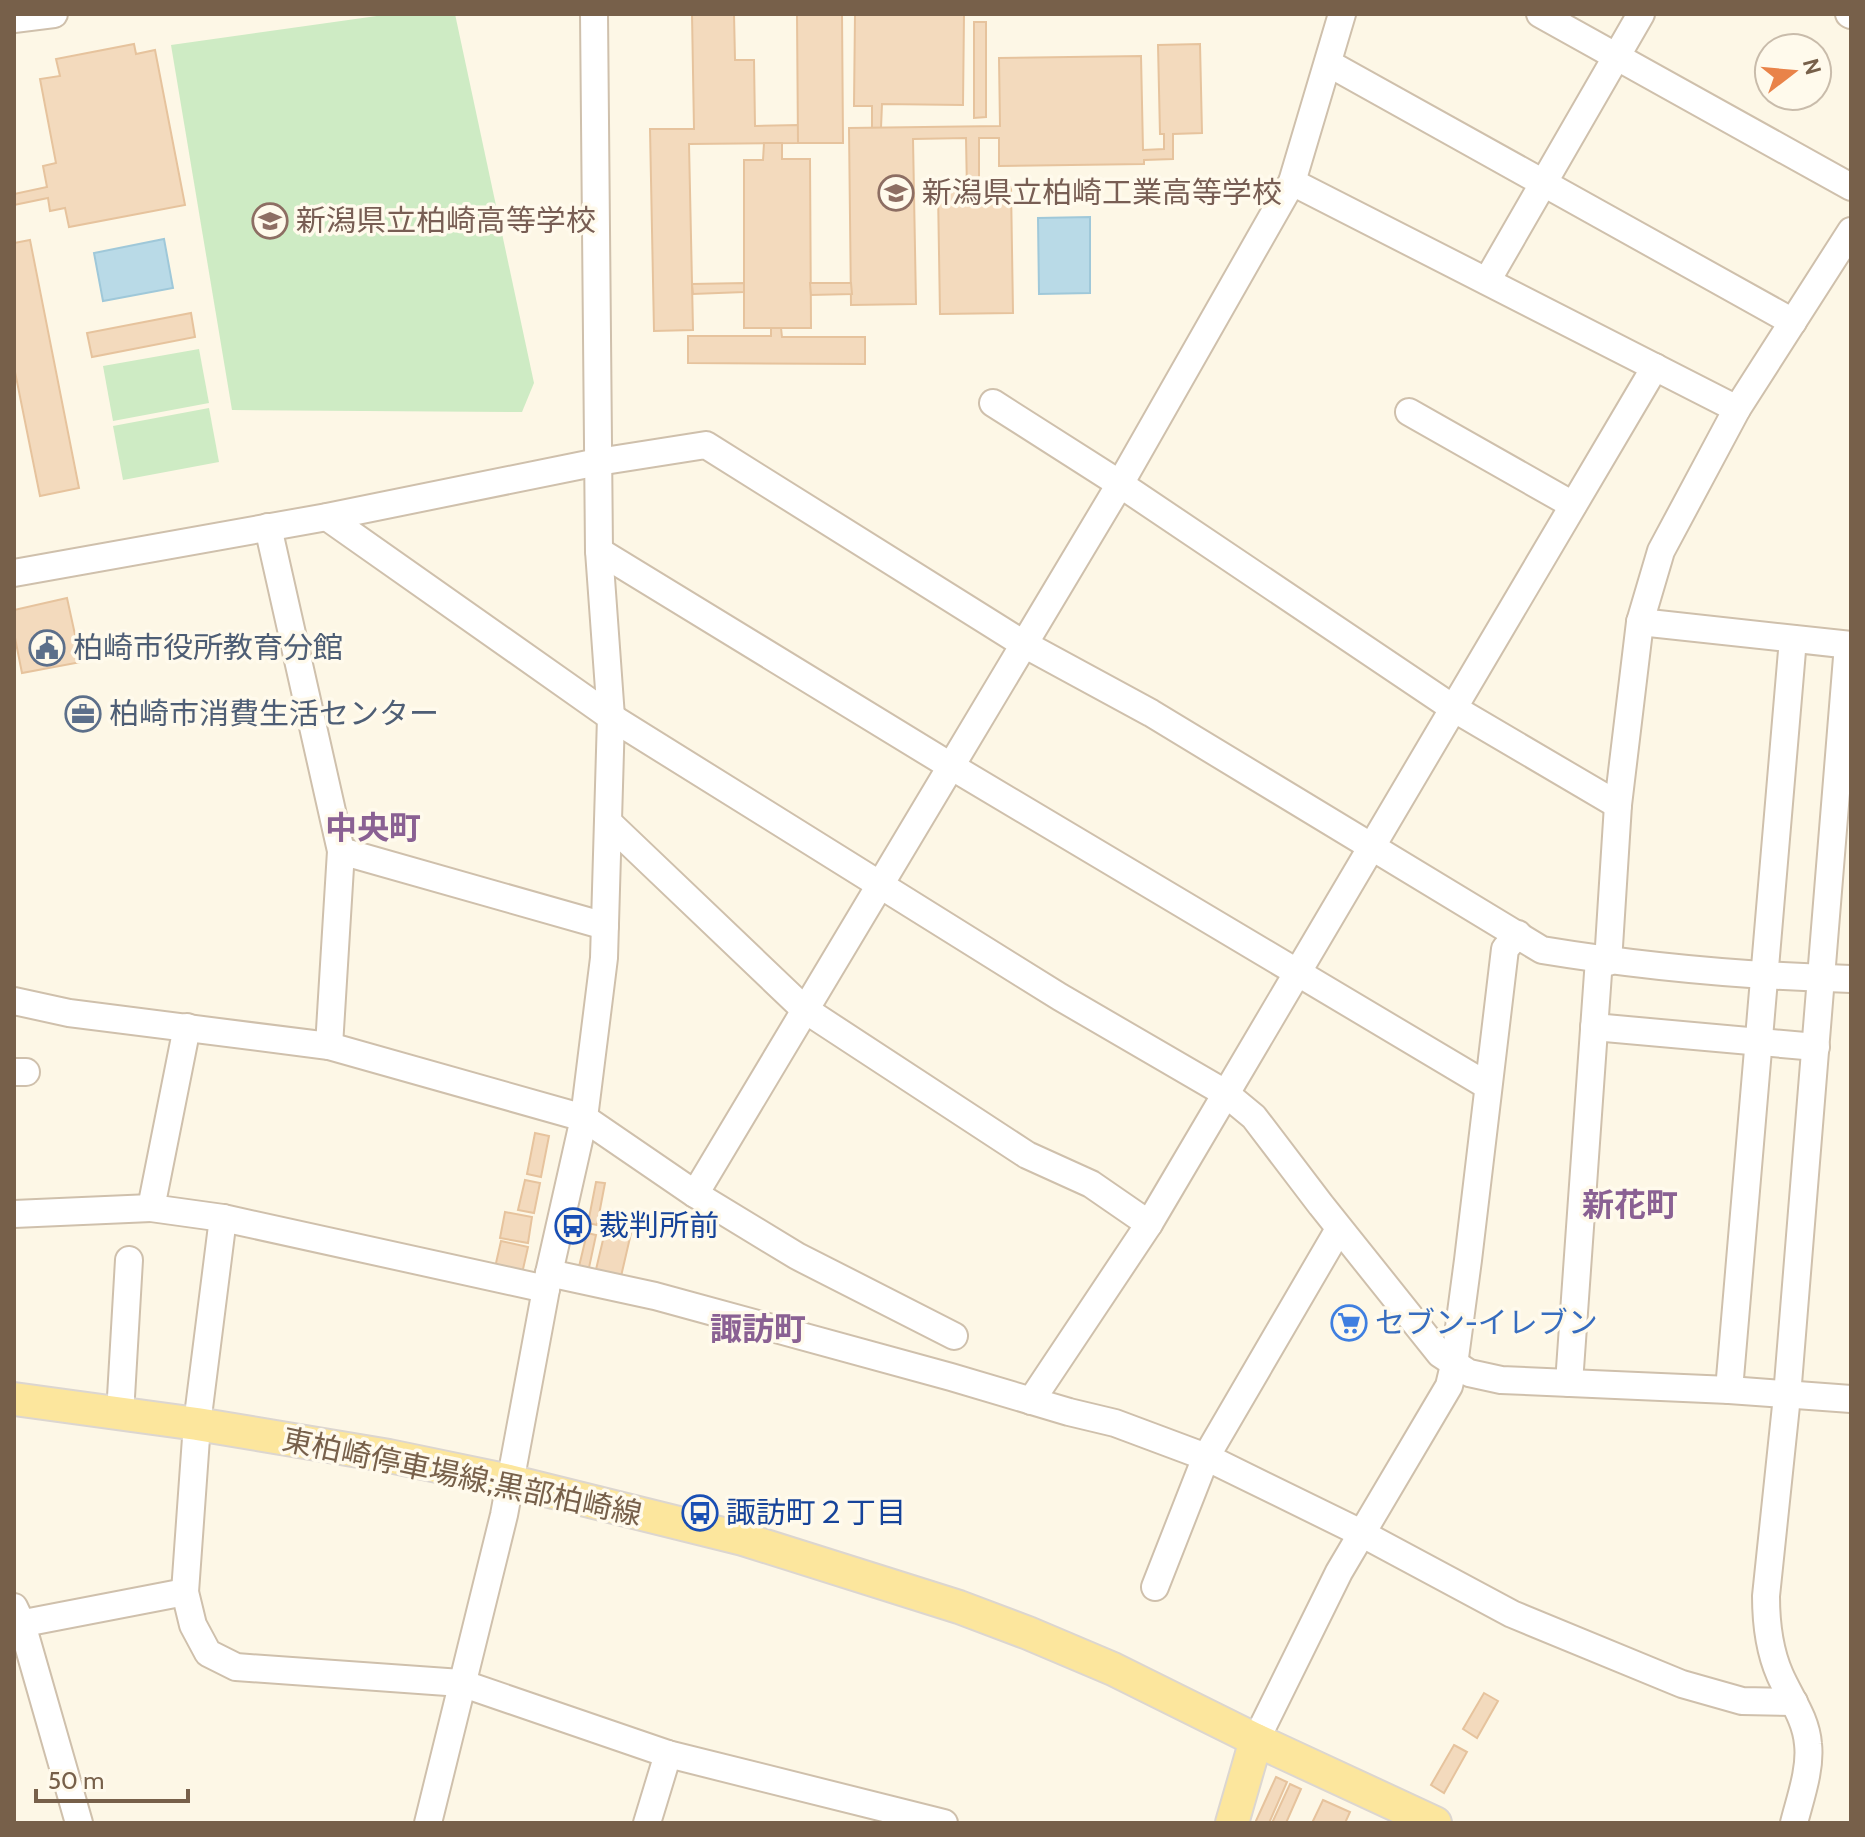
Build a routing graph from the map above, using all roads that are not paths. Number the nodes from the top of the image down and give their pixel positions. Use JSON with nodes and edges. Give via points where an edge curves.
{"nodes":[{"id":1,"x":54,"y":14,"type":"edge"},
{"id":2,"x":594,"y":14,"type":"edge"},
{"id":3,"x":1342,"y":14,"type":"edge"},
{"id":4,"x":1540,"y":14,"type":"edge"},
{"id":5,"x":1641,"y":14,"type":"edge"},
{"id":6,"x":14,"y":19,"type":"edge"},
{"id":7,"x":1617,"y":57,"type":"junction"},
{"id":8,"x":1328,"y":63,"type":"junction"},
{"id":9,"x":1292,"y":182,"type":"junction"},
{"id":10,"x":1544,"y":183,"type":"junction"},
{"id":11,"x":1851,"y":187,"type":"edge"},
{"id":12,"x":1851,"y":231,"type":"edge"},
{"id":13,"x":1487,"y":281,"type":"junction"},
{"id":14,"x":1793,"y":322,"type":"junction"},
{"id":15,"x":1655,"y":367,"type":"junction"},
{"id":16,"x":993,"y":403,"type":"dead end"},
{"id":17,"x":1737,"y":409,"type":"junction"},
{"id":18,"x":1409,"y":412,"type":"dead end"},
{"id":19,"x":598,"y":462,"type":"junction"},
{"id":20,"x":1120,"y":484,"type":"junction"},
{"id":21,"x":1573,"y":505,"type":"junction"},
{"id":22,"x":327,"y":517,"type":"junction"},
{"id":23,"x":268,"y":527,"type":"junction"},
{"id":24,"x":599,"y":551,"type":"junction"},
{"id":25,"x":14,"y":573,"type":"edge"},
{"id":26,"x":1640,"y":622,"type":"junction"},
{"id":27,"x":1793,"y":639,"type":"junction"},
{"id":28,"x":1022,"y":643,"type":"junction"},
{"id":29,"x":1850,"y":645,"type":"edge"},
{"id":30,"x":1453,"y":708,"type":"junction"},
{"id":31,"x":611,"y":717,"type":"junction"},
{"id":32,"x":949,"y":765,"type":"junction"},
{"id":33,"x":1618,"y":805,"type":"junction"},
{"id":34,"x":608,"y":822,"type":"junction"},
{"id":35,"x":1372,"y":845,"type":"junction"},
{"id":36,"x":341,"y":851,"type":"junction"},
{"id":37,"x":879,"y":886,"type":"junction"},
{"id":38,"x":605,"y":926,"type":"junction"},
{"id":39,"x":1518,"y":934,"type":"junction"},
{"id":40,"x":1603,"y":960,"type":"junction"},
{"id":41,"x":1296,"y":974,"type":"junction"},
{"id":42,"x":1764,"y":976,"type":"junction"},
{"id":43,"x":1821,"y":979,"type":"junction"},
{"id":44,"x":1851,"y":979,"type":"edge"},
{"id":45,"x":14,"y":1001,"type":"edge"},
{"id":46,"x":804,"y":1009,"type":"junction"},
{"id":47,"x":187,"y":1027,"type":"junction"},
{"id":48,"x":1594,"y":1027,"type":"junction"},
{"id":49,"x":1759,"y":1042,"type":"junction"},
{"id":50,"x":329,"y":1046,"type":"junction"},
{"id":51,"x":1816,"y":1047,"type":"junction"},
{"id":52,"x":1488,"y":1086,"type":"junction"},
{"id":53,"x":1225,"y":1093,"type":"junction"},
{"id":54,"x":584,"y":1118,"type":"junction"},
{"id":55,"x":695,"y":1194,"type":"junction"},
{"id":56,"x":151,"y":1208,"type":"junction"},
{"id":57,"x":14,"y":1214,"type":"edge"},
{"id":58,"x":223,"y":1218,"type":"junction"},
{"id":59,"x":1149,"y":1224,"type":"junction"},
{"id":60,"x":1339,"y":1229,"type":"junction"},
{"id":61,"x":129,"y":1260,"type":"dead end"},
{"id":62,"x":547,"y":1281,"type":"junction"},
{"id":63,"x":954,"y":1336,"type":"dead end"},
{"id":64,"x":1454,"y":1365,"type":"junction"},
{"id":65,"x":1569,"y":1383,"type":"junction"},
{"id":66,"x":1729,"y":1390,"type":"junction"},
{"id":67,"x":1787,"y":1396,"type":"junction"},
{"id":68,"x":14,"y":1399,"type":"edge"},
{"id":69,"x":1851,"y":1399,"type":"edge"},
{"id":70,"x":1031,"y":1401,"type":"junction"},
{"id":71,"x":120,"y":1414,"type":"junction"},
{"id":72,"x":197,"y":1424,"type":"junction"},
{"id":73,"x":1206,"y":1457,"type":"junction"},
{"id":74,"x":509,"y":1481,"type":"junction"},
{"id":75,"x":1361,"y":1533,"type":"junction"},
{"id":76,"x":1155,"y":1587,"type":"dead end"},
{"id":77,"x":185,"y":1592,"type":"junction"},
{"id":78,"x":17,"y":1618,"type":"edge"},
{"id":79,"x":461,"y":1683,"type":"junction"},
{"id":80,"x":1794,"y":1702,"type":"junction"},
{"id":81,"x":1256,"y":1740,"type":"junction"},
{"id":82,"x":668,"y":1754,"type":"junction"},
{"id":83,"x":916,"y":1818,"type":"edge"},
{"id":84,"x":79,"y":1823,"type":"edge"},
{"id":85,"x":428,"y":1823,"type":"edge"},
{"id":86,"x":647,"y":1823,"type":"edge"},
{"id":87,"x":884,"y":1823,"type":"edge"},
{"id":88,"x":944,"y":1823,"type":"edge"},
{"id":89,"x":1232,"y":1823,"type":"edge"},
{"id":90,"x":1435,"y":1823,"type":"edge"},
{"id":91,"x":1794,"y":1823,"type":"edge"}],
"edges":[{"from":1,"to":6,"type":"street"},
{"from":2,"to":19,"type":"street"},
{"from":3,"to":8,"type":"street"},
{"from":4,"to":7,"type":"street"},
{"from":5,"to":7,"type":"street"},
{"from":7,"to":10,"type":"street"},
{"from":7,"to":11,"type":"street"},
{"from":8,"to":9,"type":"street"},
{"from":8,"to":10,"type":"street"},
{"from":9,"to":13,"type":"street"},
{"from":9,"to":20,"type":"street"},
{"from":10,"to":13,"type":"street"},
{"from":10,"to":14,"type":"street"},
{"from":12,"to":14,"type":"street"},
{"from":13,"to":15,"type":"street"},
{"from":14,"to":17,"type":"street"},
{"from":15,"to":17,"type":"street"},
{"from":15,"to":21,"type":"street"},
{"from":16,"to":20,"type":"street"},
{"from":17,"to":26,"type":"street","via":[[1661,551]]},
{"from":18,"to":21,"type":"street"},
{"from":19,"to":22,"type":"street"},
{"from":19,"to":24,"type":"street"},
{"from":19,"to":28,"type":"street","via":[[706,445]]},
{"from":20,"to":28,"type":"street"},
{"from":20,"to":30,"type":"street"},
{"from":21,"to":30,"type":"street"},
{"from":22,"to":23,"type":"street"},
{"from":22,"to":31,"type":"street"},
{"from":23,"to":25,"type":"street"},
{"from":23,"to":36,"type":"street"},
{"from":24,"to":31,"type":"street"},
{"from":24,"to":32,"type":"street"},
{"from":26,"to":27,"type":"street"},
{"from":26,"to":33,"type":"street"},
{"from":27,"to":29,"type":"street"},
{"from":27,"to":42,"type":"street"},
{"from":28,"to":32,"type":"street"},
{"from":28,"to":35,"type":"street"},
{"from":29,"to":43,"type":"street"},
{"from":30,"to":33,"type":"street"},
{"from":30,"to":35,"type":"street"},
{"from":31,"to":34,"type":"street"},
{"from":31,"to":37,"type":"street"},
{"from":32,"to":37,"type":"street"},
{"from":32,"to":41,"type":"street"},
{"from":33,"to":40,"type":"street"},
{"from":34,"to":38,"type":"street"},
{"from":34,"to":46,"type":"street"},
{"from":35,"to":39,"type":"street"},
{"from":35,"to":41,"type":"street"},
{"from":36,"to":38,"type":"street"},
{"from":36,"to":50,"type":"street"},
{"from":37,"to":46,"type":"street"},
{"from":37,"to":53,"type":"street"},
{"from":38,"to":54,"type":"street"},
{"from":39,"to":40,"type":"street","via":[[1542,950]]},
{"from":39,"to":52,"type":"street","via":[[1505,949]]},
{"from":40,"to":42,"type":"street"},
{"from":40,"to":48,"type":"street"},
{"from":41,"to":52,"type":"street"},
{"from":41,"to":53,"type":"street"},
{"from":42,"to":43,"type":"street"},
{"from":42,"to":49,"type":"street"},
{"from":43,"to":44,"type":"street"},
{"from":43,"to":51,"type":"street"},
{"from":45,"to":47,"type":"street"},
{"from":46,"to":55,"type":"street"},
{"from":46,"to":59,"type":"street","via":[[1027,1155],[1091,1184]]},
{"from":47,"to":50,"type":"street"},
{"from":47,"to":56,"type":"street"},
{"from":48,"to":49,"type":"street"},
{"from":48,"to":65,"type":"street"},
{"from":49,"to":51,"type":"street"},
{"from":49,"to":66,"type":"street"},
{"from":50,"to":54,"type":"street"},
{"from":51,"to":67,"type":"street"},
{"from":52,"to":64,"type":"street"},
{"from":53,"to":59,"type":"street"},
{"from":53,"to":60,"type":"street","via":[[1254,1117]]},
{"from":54,"to":55,"type":"street"},
{"from":54,"to":62,"type":"street"},
{"from":55,"to":63,"type":"street","via":[[797,1256]]},
{"from":56,"to":57,"type":"street"},
{"from":56,"to":58,"type":"street"},
{"from":58,"to":62,"type":"street"},
{"from":58,"to":72,"type":"street"},
{"from":59,"to":70,"type":"street"},
{"from":60,"to":64,"type":"street"},
{"from":60,"to":73,"type":"street"},
{"from":61,"to":71,"type":"street"},
{"from":62,"to":70,"type":"street","via":[[655,1296]]},
{"from":62,"to":74,"type":"street"},
{"from":64,"to":65,"type":"street","via":[[1501,1380]]},
{"from":64,"to":75,"type":"street","via":[[1449,1386]]},
{"from":65,"to":66,"type":"street"},
{"from":66,"to":67,"type":"street"},
{"from":67,"to":69,"type":"street"},
{"from":67,"to":80,"type":"street","via":[[1766,1623],[1779,1673]]},
{"from":68,"to":71,"type":"main road","name":"東柏崎停車場線;黒部柏崎線"},
{"from":70,"to":73,"type":"street","via":[[1115,1423]]},
{"from":71,"to":72,"type":"main road","name":"東柏崎停車場線;黒部柏崎線"},
{"from":72,"to":74,"type":"main road","name":"東柏崎停車場線;黒部柏崎線"},
{"from":72,"to":77,"type":"street"},
{"from":73,"to":75,"type":"street"},
{"from":73,"to":76,"type":"street"},
{"from":74,"to":79,"type":"street"},
{"from":74,"to":81,"type":"main road","name":"東柏崎停車場線;黒部柏崎線","via":[[743,1539],[959,1607],[1113,1669]]},
{"from":75,"to":80,"type":"street","via":[[1512,1614],[1682,1684],[1742,1701]]},
{"from":75,"to":81,"type":"street"},
{"from":77,"to":78,"type":"street"},
{"from":77,"to":79,"type":"street","via":[[193,1625],[208,1653],[236,1667]]},
{"from":78,"to":84,"type":"street"},
{"from":79,"to":82,"type":"street"},
{"from":79,"to":85,"type":"street"},
{"from":80,"to":91,"type":"street","via":[[1809,1748]]},
{"from":81,"to":89,"type":"main road"},
{"from":81,"to":90,"type":"main road","name":"東柏崎停車場線;黒部柏崎線"},
{"from":82,"to":83,"type":"street"},
{"from":82,"to":86,"type":"street"},
{"from":83,"to":87,"type":"street"},
{"from":83,"to":88,"type":"street"}]}
